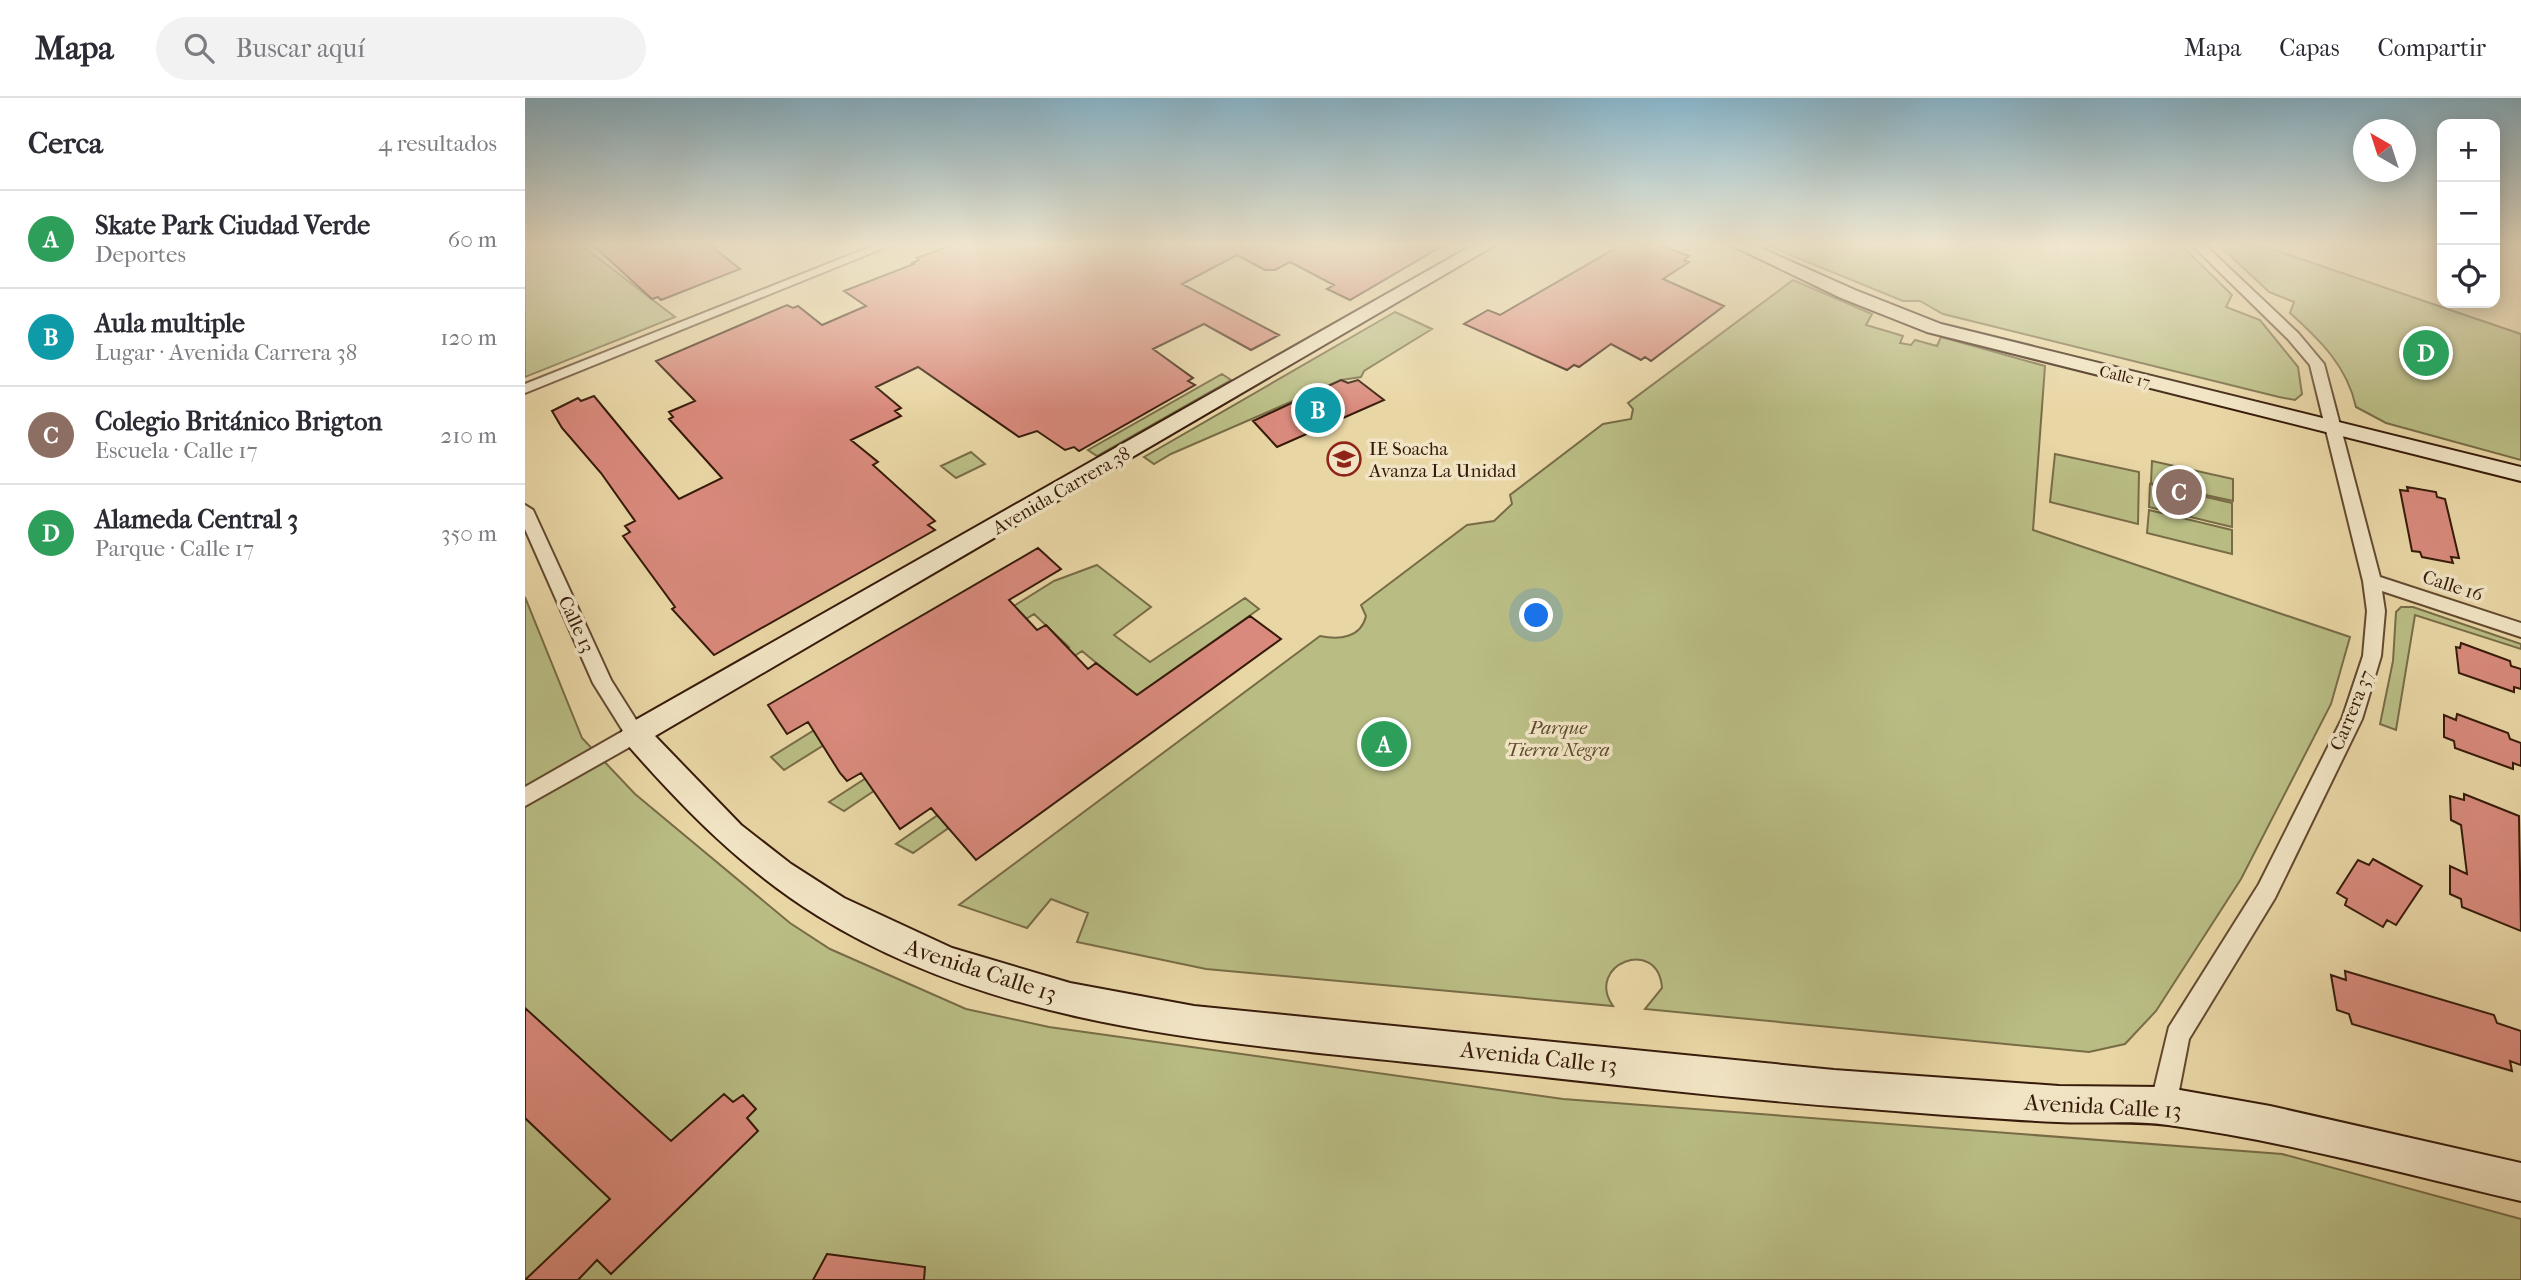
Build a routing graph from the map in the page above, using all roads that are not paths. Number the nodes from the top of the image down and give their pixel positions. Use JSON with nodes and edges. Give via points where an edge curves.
{"nodes":[{"id":1,"x":747,"y":300,"type":"edge"},
{"id":2,"x":1390,"y":300,"type":"edge"},
{"id":3,"x":1862,"y":300,"type":"edge"},
{"id":4,"x":2256,"y":300,"type":"edge"},
{"id":5,"x":525,"y":389,"type":"edge"},
{"id":6,"x":2332,"y":426,"type":"junction"},
{"id":7,"x":2521,"y":474,"type":"edge"},
{"id":8,"x":525,"y":510,"type":"edge"},
{"id":9,"x":2372,"y":580,"type":"junction"},
{"id":10,"x":2521,"y":630,"type":"edge"},
{"id":11,"x":635,"y":734,"type":"junction"},
{"id":12,"x":525,"y":797,"type":"edge"},
{"id":13,"x":2163,"y":1106,"type":"junction"},
{"id":14,"x":2521,"y":1182,"type":"edge"}],
"edges":[{"from":1,"to":5,"type":"street"},
{"from":2,"to":11,"type":"main road","name":"Avenida Carrera 38"},
{"from":3,"to":6,"type":"main road","name":"Calle 17","via":[[1934,328]]},
{"from":4,"to":6,"type":"street","name":"Carrera 37","via":[[2307,349],[2323,378]]},
{"from":6,"to":7,"type":"main road","name":"Calle 17"},
{"from":6,"to":9,"type":"street","name":"Carrera 37"},
{"from":8,"to":11,"type":"street","name":"Calle 13","via":[[603,683]]},
{"from":9,"to":10,"type":"street","name":"Calle 16"},
{"from":9,"to":13,"type":"street","name":"Carrera 37","via":[[2377,611],[2372,656],[2357,707],[2267,891],[2178,1035]]},
{"from":11,"to":12,"type":"street"},
{"from":11,"to":13,"type":"main road","name":"Avenida Calle 13","via":[[731,836],[858,923],[900,945],[965,969],[1096,1006],[1194,1023],[1834,1088],[2059,1104]]},
{"from":13,"to":14,"type":"main road","name":"Avenida Calle 13","via":[[2270,1125]]}]}
